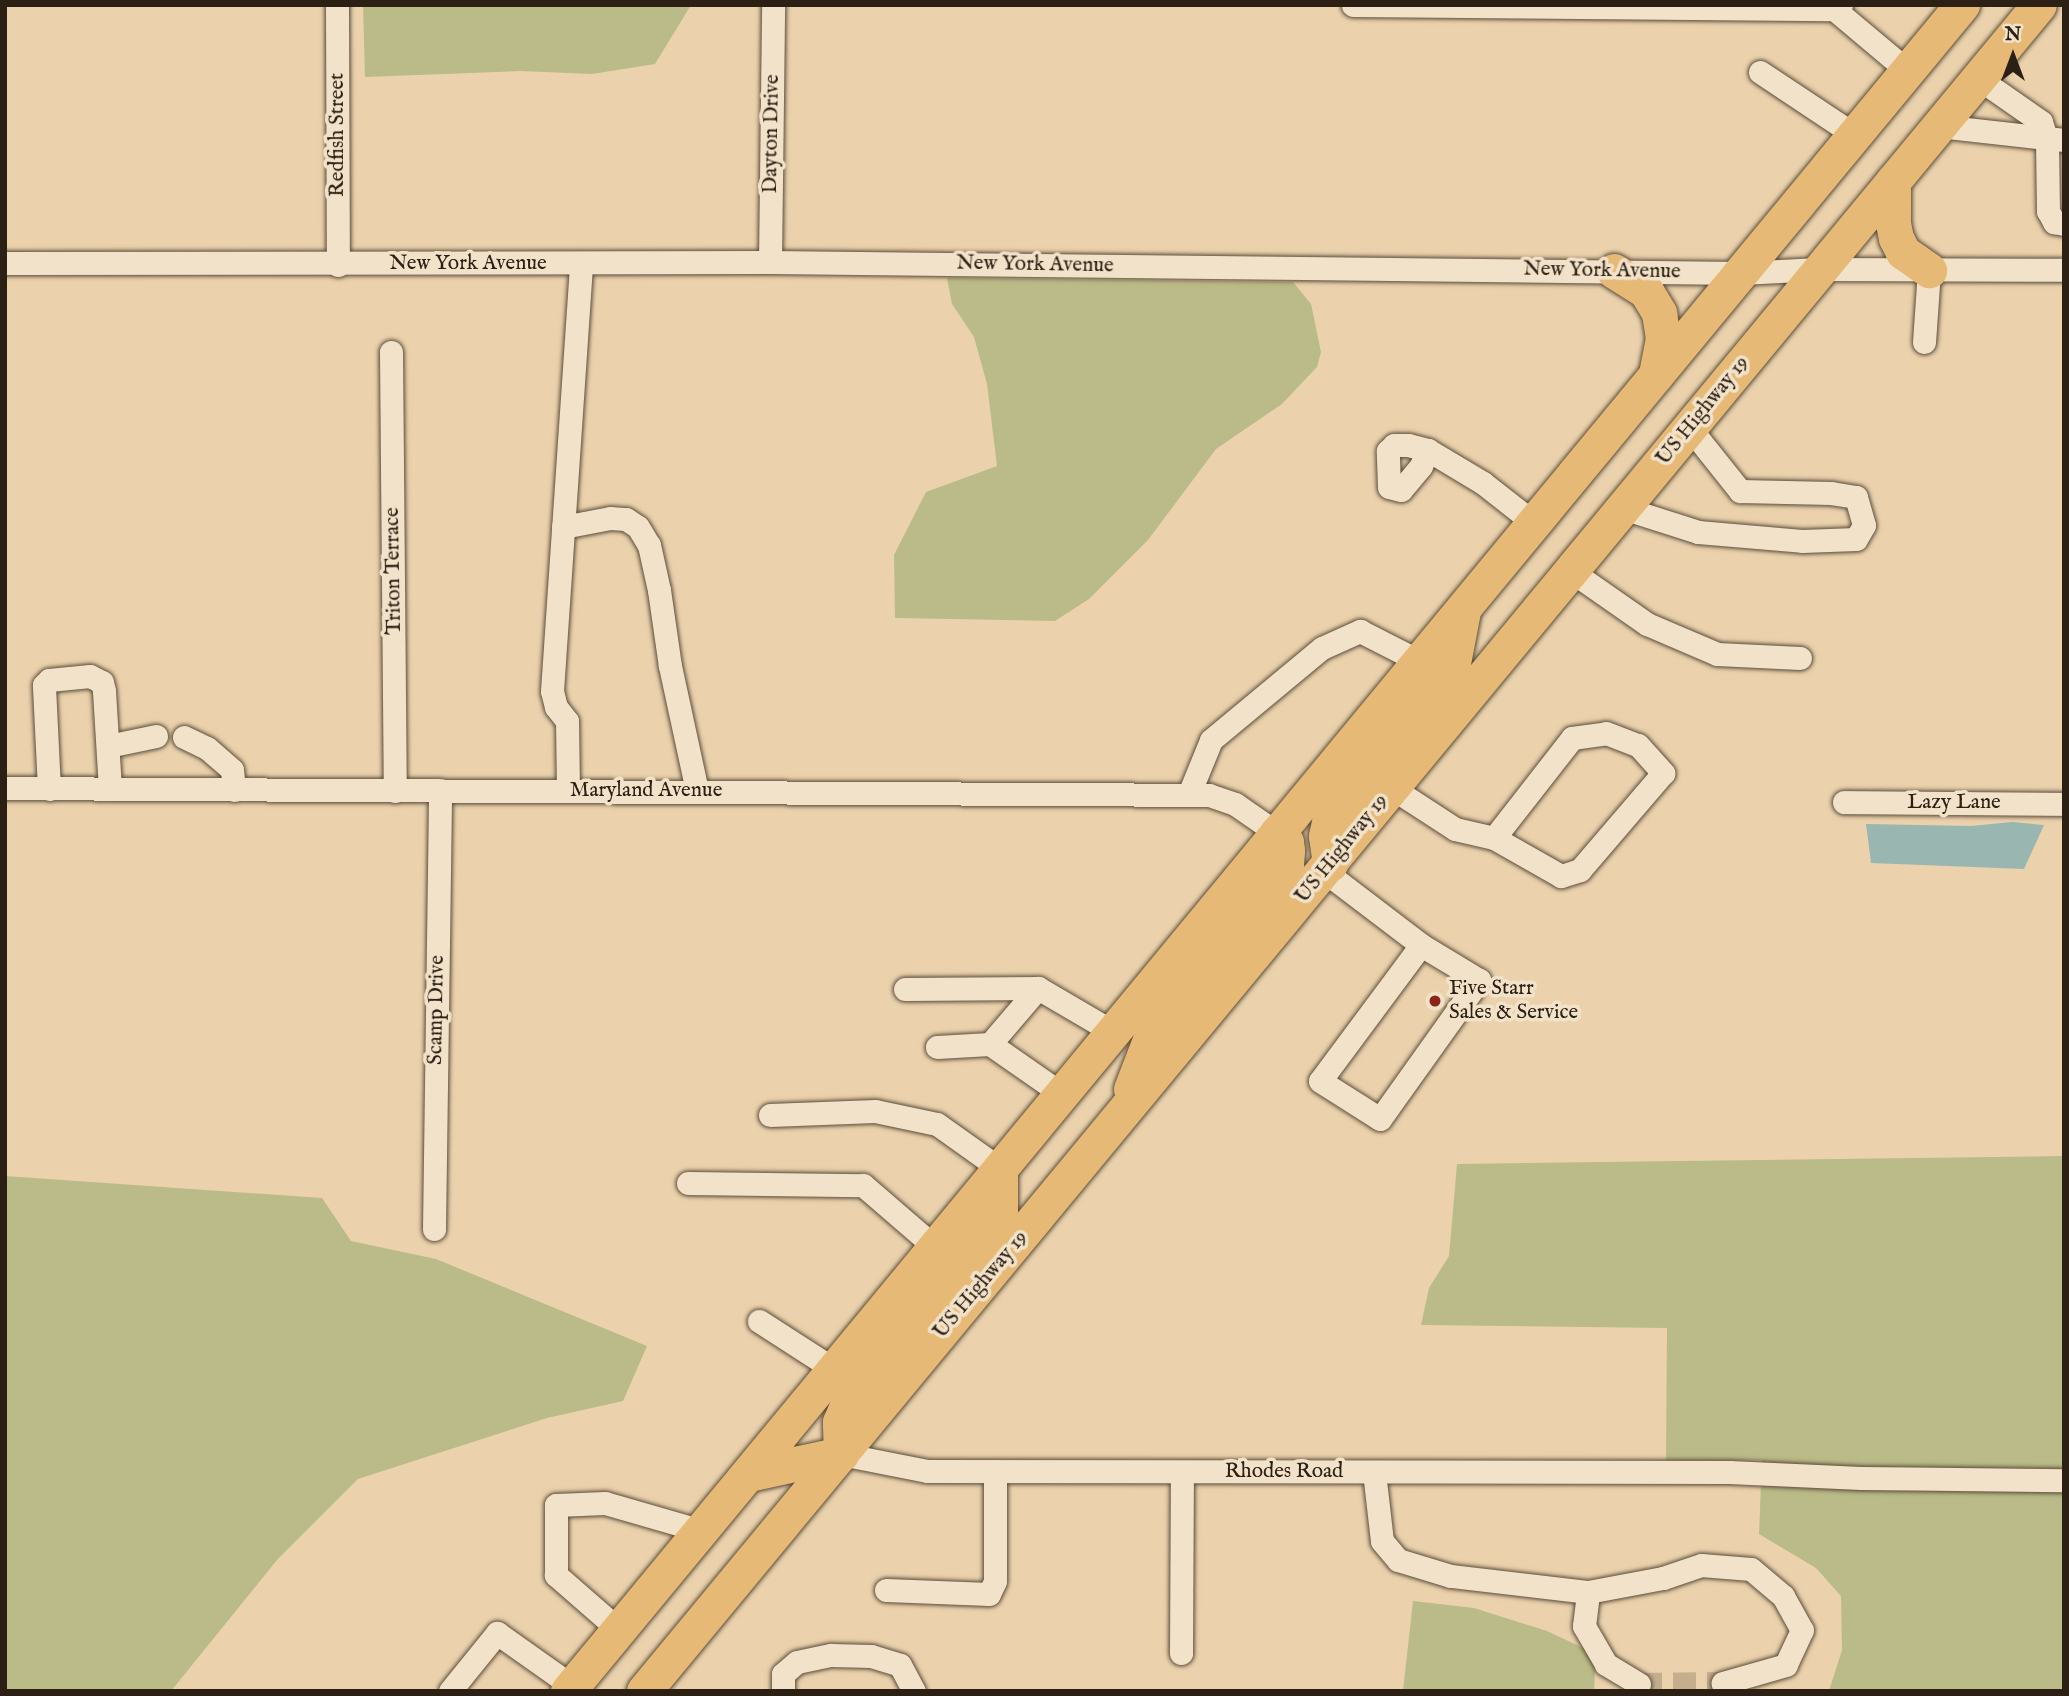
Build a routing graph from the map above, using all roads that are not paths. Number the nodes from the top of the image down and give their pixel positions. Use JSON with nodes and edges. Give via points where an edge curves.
{"nodes":[{"id":1,"x":337,"y":5,"type":"edge"},
{"id":2,"x":773,"y":5,"type":"edge"},
{"id":3,"x":1353,"y":5,"type":"edge"},
{"id":4,"x":2039,"y":5,"type":"edge"},
{"id":5,"x":1837,"y":6,"type":"edge"},
{"id":6,"x":1950,"y":10,"type":"edge"},
{"id":7,"x":1908,"y":71,"type":"junction"},
{"id":8,"x":1760,"y":72,"type":"dead end"},
{"id":9,"x":1978,"y":78,"type":"junction"},
{"id":10,"x":1939,"y":126,"type":"junction"},
{"id":11,"x":1855,"y":135,"type":"junction"},
{"id":12,"x":2055,"y":140,"type":"edge"},
{"id":13,"x":2055,"y":168,"type":"edge"},
{"id":14,"x":1893,"y":181,"type":"junction"},
{"id":15,"x":2055,"y":196,"type":"edge"},
{"id":16,"x":2064,"y":224,"type":"edge"},
{"id":17,"x":770,"y":262,"type":"junction"},
{"id":18,"x":5,"y":263,"type":"edge"},
{"id":19,"x":581,"y":263,"type":"junction"},
{"id":20,"x":338,"y":265,"type":"junction"},
{"id":21,"x":1819,"y":269,"type":"junction"},
{"id":22,"x":1929,"y":270,"type":"junction"},
{"id":23,"x":2064,"y":270,"type":"edge"},
{"id":24,"x":1614,"y":271,"type":"junction"},
{"id":25,"x":1741,"y":273,"type":"junction"},
{"id":26,"x":1924,"y":342,"type":"dead end"},
{"id":27,"x":391,"y":352,"type":"dead end"},
{"id":28,"x":1656,"y":375,"type":"junction"},
{"id":29,"x":1689,"y":427,"type":"junction"},
{"id":30,"x":1428,"y":450,"type":"dead end"},
{"id":31,"x":1623,"y":508,"type":"junction"},
{"id":32,"x":1534,"y":523,"type":"junction"},
{"id":33,"x":563,"y":527,"type":"junction"},
{"id":34,"x":1571,"y":571,"type":"junction"},
{"id":35,"x":1463,"y":608,"type":"junction"},
{"id":36,"x":1800,"y":658,"type":"dead end"},
{"id":37,"x":1419,"y":661,"type":"junction"},
{"id":38,"x":156,"y":736,"type":"dead end"},
{"id":39,"x":184,"y":737,"type":"dead end"},
{"id":40,"x":108,"y":746,"type":"junction"},
{"id":41,"x":5,"y":788,"type":"edge"},
{"id":42,"x":1392,"y":788,"type":"junction"},
{"id":43,"x":50,"y":789,"type":"junction"},
{"id":44,"x":110,"y":789,"type":"junction"},
{"id":45,"x":234,"y":790,"type":"junction"},
{"id":46,"x":440,"y":790,"type":"junction"},
{"id":47,"x":395,"y":791,"type":"junction"},
{"id":48,"x":568,"y":791,"type":"junction"},
{"id":49,"x":697,"y":791,"type":"junction"},
{"id":50,"x":1189,"y":794,"type":"junction"},
{"id":51,"x":1844,"y":802,"type":"dead end"},
{"id":52,"x":2064,"y":804,"type":"edge"},
{"id":53,"x":1277,"y":833,"type":"junction"},
{"id":54,"x":1494,"y":838,"type":"junction"},
{"id":55,"x":1327,"y":868,"type":"junction"},
{"id":56,"x":1421,"y":945,"type":"junction"},
{"id":57,"x":1038,"y":988,"type":"junction"},
{"id":58,"x":905,"y":989,"type":"dead end"},
{"id":59,"x":1113,"y":1032,"type":"junction"},
{"id":60,"x":990,"y":1044,"type":"junction"},
{"id":61,"x":937,"y":1047,"type":"dead end"},
{"id":62,"x":1062,"y":1094,"type":"junction"},
{"id":63,"x":770,"y":1115,"type":"dead end"},
{"id":64,"x":1122,"y":1116,"type":"junction"},
{"id":65,"x":1000,"y":1169,"type":"junction"},
{"id":66,"x":688,"y":1183,"type":"dead end"},
{"id":67,"x":434,"y":1229,"type":"dead end"},
{"id":68,"x":936,"y":1248,"type":"junction"},
{"id":69,"x":759,"y":1321,"type":"dead end"},
{"id":70,"x":835,"y":1370,"type":"junction"},
{"id":71,"x":841,"y":1454,"type":"junction"},
{"id":72,"x":995,"y":1471,"type":"junction"},
{"id":73,"x":1182,"y":1472,"type":"junction"},
{"id":74,"x":1374,"y":1472,"type":"junction"},
{"id":75,"x":749,"y":1474,"type":"junction"},
{"id":76,"x":2064,"y":1480,"type":"edge"},
{"id":77,"x":702,"y":1531,"type":"junction"},
{"id":78,"x":886,"y":1590,"type":"dead end"},
{"id":79,"x":1588,"y":1591,"type":"junction"},
{"id":80,"x":619,"y":1630,"type":"junction"},
{"id":81,"x":1181,"y":1653,"type":"dead end"},
{"id":82,"x":1723,"y":1683,"type":"tunnel mouth"},
{"id":83,"x":1639,"y":1684,"type":"dead end"},
{"id":84,"x":570,"y":1688,"type":"edge"},
{"id":85,"x":450,"y":1691,"type":"edge"},
{"id":86,"x":644,"y":1691,"type":"edge"},
{"id":87,"x":783,"y":1691,"type":"edge"},
{"id":88,"x":914,"y":1691,"type":"edge"}],
"edges":[{"from":1,"to":20,"type":"street","name":"Redfish Street"},
{"from":2,"to":17,"type":"street","name":"Dayton Drive"},
{"from":3,"to":5,"type":"street"},
{"from":4,"to":9,"type":"highway","name":"US Highway 19"},
{"from":5,"to":7,"type":"street"},
{"from":6,"to":7,"type":"highway"},
{"from":7,"to":11,"type":"highway"},
{"from":8,"to":11,"type":"street"},
{"from":9,"to":10,"type":"highway","name":"US Highway 19"},
{"from":9,"to":12,"type":"street","via":[[2041,122]]},
{"from":10,"to":12,"type":"street"},
{"from":10,"to":14,"type":"highway","name":"US Highway 19"},
{"from":11,"to":25,"type":"highway"},
{"from":12,"to":13,"type":"street"},
{"from":13,"to":15,"type":"street"},
{"from":14,"to":21,"type":"highway","name":"US Highway 19"},
{"from":14,"to":22,"type":"highway","via":[[1896,237],[1903,252]]},
{"from":15,"to":16,"type":"street","via":[[2054,222]]},
{"from":17,"to":19,"type":"street","name":"New York Avenue"},
{"from":17,"to":24,"type":"street","name":"New York Avenue"},
{"from":18,"to":20,"type":"street","name":"New York Avenue"},
{"from":19,"to":20,"type":"street","name":"New York Avenue"},
{"from":19,"to":33,"type":"street"},
{"from":21,"to":22,"type":"street","name":"New York Avenue"},
{"from":21,"to":25,"type":"street","name":"New York Avenue"},
{"from":21,"to":29,"type":"highway","name":"US Highway 19"},
{"from":22,"to":23,"type":"street","name":"New York Avenue"},
{"from":22,"to":26,"type":"street"},
{"from":24,"to":25,"type":"street","name":"New York Avenue"},
{"from":24,"to":28,"type":"highway","via":[[1646,291],[1659,313],[1663,338]]},
{"from":25,"to":28,"type":"highway"},
{"from":27,"to":47,"type":"street","name":"Triton Terrace"},
{"from":28,"to":32,"type":"highway"},
{"from":29,"to":31,"type":"highway","name":"US Highway 19"},
{"from":29,"to":31,"type":"street","via":[[1740,491],[1856,497],[1864,525],[1856,538],[1802,541],[1698,532]]},
{"from":30,"to":32,"type":"street"},
{"from":31,"to":34,"type":"highway","name":"US Highway 19"},
{"from":32,"to":35,"type":"highway"},
{"from":33,"to":48,"type":"street","via":[[552,691],[567,722]]},
{"from":33,"to":49,"type":"street","via":[[626,519],[638,527],[649,545]]},
{"from":34,"to":36,"type":"street","via":[[1647,624],[1717,653]]},
{"from":34,"to":42,"type":"highway","name":"US Highway 19"},
{"from":35,"to":37,"type":"highway"},
{"from":35,"to":55,"type":"highway","via":[[1452,663],[1331,813]]},
{"from":37,"to":50,"type":"street","via":[[1360,631],[1322,648],[1211,740]]},
{"from":37,"to":53,"type":"highway"},
{"from":38,"to":40,"type":"street"},
{"from":39,"to":45,"type":"street","via":[[207,748],[232,770]]},
{"from":40,"to":43,"type":"street","via":[[102,682],[90,676],[49,680],[43,698]]},
{"from":40,"to":44,"type":"street"},
{"from":41,"to":43,"type":"street","name":"Maryland Avenue"},
{"from":42,"to":54,"type":"street","via":[[1455,829]]},
{"from":42,"to":55,"type":"highway","name":"US Highway 19"},
{"from":43,"to":44,"type":"street","name":"Maryland Avenue"},
{"from":44,"to":45,"type":"street","name":"Maryland Avenue"},
{"from":45,"to":47,"type":"street","name":"Maryland Avenue"},
{"from":46,"to":47,"type":"street","name":"Maryland Avenue"},
{"from":46,"to":48,"type":"street","name":"Maryland Avenue"},
{"from":46,"to":67,"type":"street","name":"Scamp Drive"},
{"from":48,"to":49,"type":"street","name":"Maryland Avenue"},
{"from":49,"to":50,"type":"street","name":"Maryland Avenue"},
{"from":50,"to":53,"type":"street","name":"Maryland Avenue","via":[[1235,804]]},
{"from":51,"to":52,"type":"street","name":"Lazy Lane"},
{"from":53,"to":59,"type":"highway"},
{"from":53,"to":64,"type":"highway","via":[[1287,850],[1282,875],[1153,1032]]},
{"from":54,"to":54,"type":"street","via":[[1572,738],[1606,733],[1638,745],[1663,772],[1580,870],[1561,876]]},
{"from":55,"to":56,"type":"street"},
{"from":55,"to":64,"type":"highway","name":"US Highway 19"},
{"from":56,"to":56,"type":"street","via":[[1320,1081],[1380,1119],[1479,980]]},
{"from":57,"to":58,"type":"street"},
{"from":57,"to":59,"type":"street"},
{"from":57,"to":60,"type":"street"},
{"from":59,"to":62,"type":"highway"},
{"from":60,"to":61,"type":"street"},
{"from":60,"to":62,"type":"street"},
{"from":62,"to":65,"type":"highway"},
{"from":63,"to":65,"type":"street","via":[[875,1111],[937,1124]]},
{"from":64,"to":71,"type":"highway","name":"US Highway 19"},
{"from":65,"to":68,"type":"highway"},
{"from":65,"to":71,"type":"highway","via":[[1000,1216],[852,1394],[839,1422]]},
{"from":66,"to":68,"type":"street","via":[[863,1185]]},
{"from":68,"to":70,"type":"highway"},
{"from":69,"to":70,"type":"street"},
{"from":70,"to":75,"type":"highway"},
{"from":71,"to":72,"type":"street","name":"Rhodes Road","via":[[927,1471]]},
{"from":71,"to":75,"type":"highway"},
{"from":71,"to":86,"type":"highway","name":"US Highway 19"},
{"from":72,"to":73,"type":"street","name":"Rhodes Road"},
{"from":72,"to":78,"type":"street","via":[[995,1581],[989,1594]]},
{"from":73,"to":74,"type":"street","name":"Rhodes Road"},
{"from":73,"to":81,"type":"street"},
{"from":74,"to":76,"type":"street","name":"Rhodes Road","via":[[1729,1472]]},
{"from":74,"to":79,"type":"street","via":[[1382,1541],[1398,1560],[1451,1576]]},
{"from":75,"to":77,"type":"highway"},
{"from":77,"to":80,"type":"highway"},
{"from":77,"to":80,"type":"street","via":[[605,1503],[556,1505],[556,1575]]},
{"from":79,"to":82,"type":"street","via":[[1663,1578],[1701,1565],[1751,1569],[1783,1597],[1802,1630],[1786,1665]]},
{"from":79,"to":83,"type":"street","via":[[1584,1626],[1606,1664]]},
{"from":80,"to":84,"type":"highway"},
{"from":84,"to":85,"type":"street","via":[[497,1633]]},
{"from":87,"to":88,"type":"street","via":[[783,1674],[797,1662],[831,1655],[871,1656],[900,1665]]}]}
